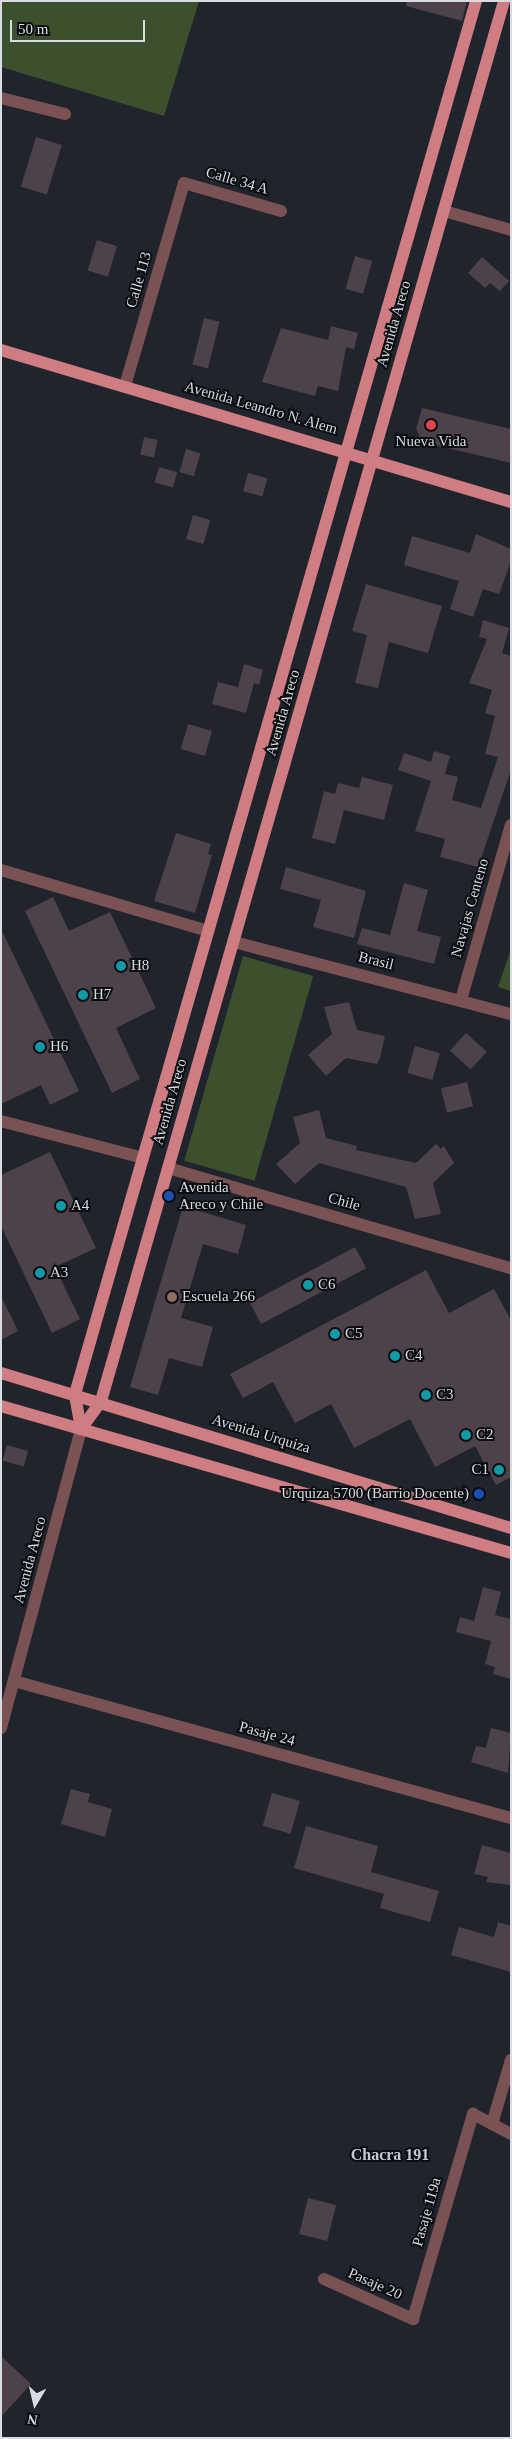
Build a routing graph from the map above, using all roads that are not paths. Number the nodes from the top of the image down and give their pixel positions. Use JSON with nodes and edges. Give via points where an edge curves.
{"nodes":[{"id":1,"x":476,"y":1,"type":"edge"},
{"id":2,"x":504,"y":1,"type":"edge"},
{"id":3,"x":1,"y":98,"type":"edge"},
{"id":4,"x":65,"y":114,"type":"dead end"},
{"id":5,"x":184,"y":183,"type":"joint"},
{"id":6,"x":281,"y":211,"type":"dead end"},
{"id":7,"x":444,"y":211,"type":"junction"},
{"id":8,"x":511,"y":230,"type":"edge"},
{"id":9,"x":1,"y":350,"type":"edge"},
{"id":10,"x":125,"y":386,"type":"junction"},
{"id":11,"x":347,"y":450,"type":"junction"},
{"id":12,"x":372,"y":460,"type":"junction"},
{"id":13,"x":511,"y":502,"type":"edge"},
{"id":14,"x":511,"y":825,"type":"edge"},
{"id":15,"x":1,"y":870,"type":"edge"},
{"id":16,"x":208,"y":931,"type":"junction"},
{"id":17,"x":234,"y":942,"type":"junction"},
{"id":18,"x":461,"y":1000,"type":"junction"},
{"id":19,"x":511,"y":1014,"type":"edge"},
{"id":20,"x":1,"y":1121,"type":"edge"},
{"id":21,"x":142,"y":1158,"type":"junction"},
{"id":22,"x":168,"y":1168,"type":"junction"},
{"id":23,"x":511,"y":1268,"type":"edge"},
{"id":24,"x":1,"y":1372,"type":"edge"},
{"id":25,"x":75,"y":1394,"type":"junction"},
{"id":26,"x":101,"y":1401,"type":"junction"},
{"id":27,"x":1,"y":1406,"type":"edge"},
{"id":28,"x":81,"y":1429,"type":"junction"},
{"id":29,"x":511,"y":1528,"type":"edge"},
{"id":30,"x":511,"y":1553,"type":"edge"},
{"id":31,"x":14,"y":1681,"type":"junction"},
{"id":32,"x":1,"y":1728,"type":"edge"},
{"id":33,"x":511,"y":1818,"type":"edge"},
{"id":34,"x":511,"y":2060,"type":"edge"},
{"id":35,"x":492,"y":2124,"type":"junction"},
{"id":36,"x":511,"y":2134,"type":"edge"},
{"id":37,"x":324,"y":2279,"type":"dead end"},
{"id":38,"x":413,"y":2319,"type":"joint"}],
"edges":[{"from":1,"to":11,"type":"main road","name":"Avenida Areco"},
{"from":2,"to":7,"type":"main road","name":"Avenida Areco"},
{"from":3,"to":4,"type":"street"},
{"from":5,"to":6,"type":"street","name":"Calle 34 A"},
{"from":5,"to":10,"type":"street","name":"Calle 113"},
{"from":7,"to":8,"type":"street"},
{"from":7,"to":12,"type":"main road","name":"Avenida Areco"},
{"from":9,"to":10,"type":"main road","name":"Avenida Leandro N. Alem"},
{"from":10,"to":11,"type":"main road","name":"Avenida Leandro N. Alem"},
{"from":11,"to":12,"type":"main road","name":"Avenida Leandro N. Alem"},
{"from":11,"to":16,"type":"main road","name":"Avenida Areco"},
{"from":12,"to":13,"type":"main road","name":"Avenida Leandro N. Alem"},
{"from":12,"to":17,"type":"main road","name":"Avenida Areco"},
{"from":14,"to":18,"type":"street","name":"Navajas Centeno"},
{"from":15,"to":16,"type":"street"},
{"from":16,"to":21,"type":"main road","name":"Avenida Areco"},
{"from":17,"to":18,"type":"street","name":"Brasil"},
{"from":17,"to":22,"type":"main road","name":"Avenida Areco"},
{"from":18,"to":19,"type":"street","name":"Brasil"},
{"from":20,"to":21,"type":"street"},
{"from":21,"to":25,"type":"main road","name":"Avenida Areco"},
{"from":22,"to":23,"type":"street","name":"Chile"},
{"from":22,"to":26,"type":"main road","name":"Avenida Areco"},
{"from":24,"to":25,"type":"main road","name":"Avenida Urquiza"},
{"from":25,"to":26,"type":"main road","name":"Avenida Urquiza"},
{"from":25,"to":28,"type":"main road","name":"Avenida Areco"},
{"from":26,"to":28,"type":"main road","name":"Avenida Areco"},
{"from":26,"to":29,"type":"main road","name":"Avenida Urquiza"},
{"from":27,"to":28,"type":"main road"},
{"from":28,"to":30,"type":"main road"},
{"from":28,"to":31,"type":"street","name":"Avenida Areco"},
{"from":31,"to":32,"type":"street","name":"Avenida Areco"},
{"from":31,"to":33,"type":"street","name":"Pasaje 24"},
{"from":34,"to":35,"type":"street"},
{"from":35,"to":36,"type":"street"},
{"from":35,"to":38,"type":"street","name":"Pasaje 119a","via":[[473,2114]]},
{"from":37,"to":38,"type":"street","name":"Pasaje 20"}]}
